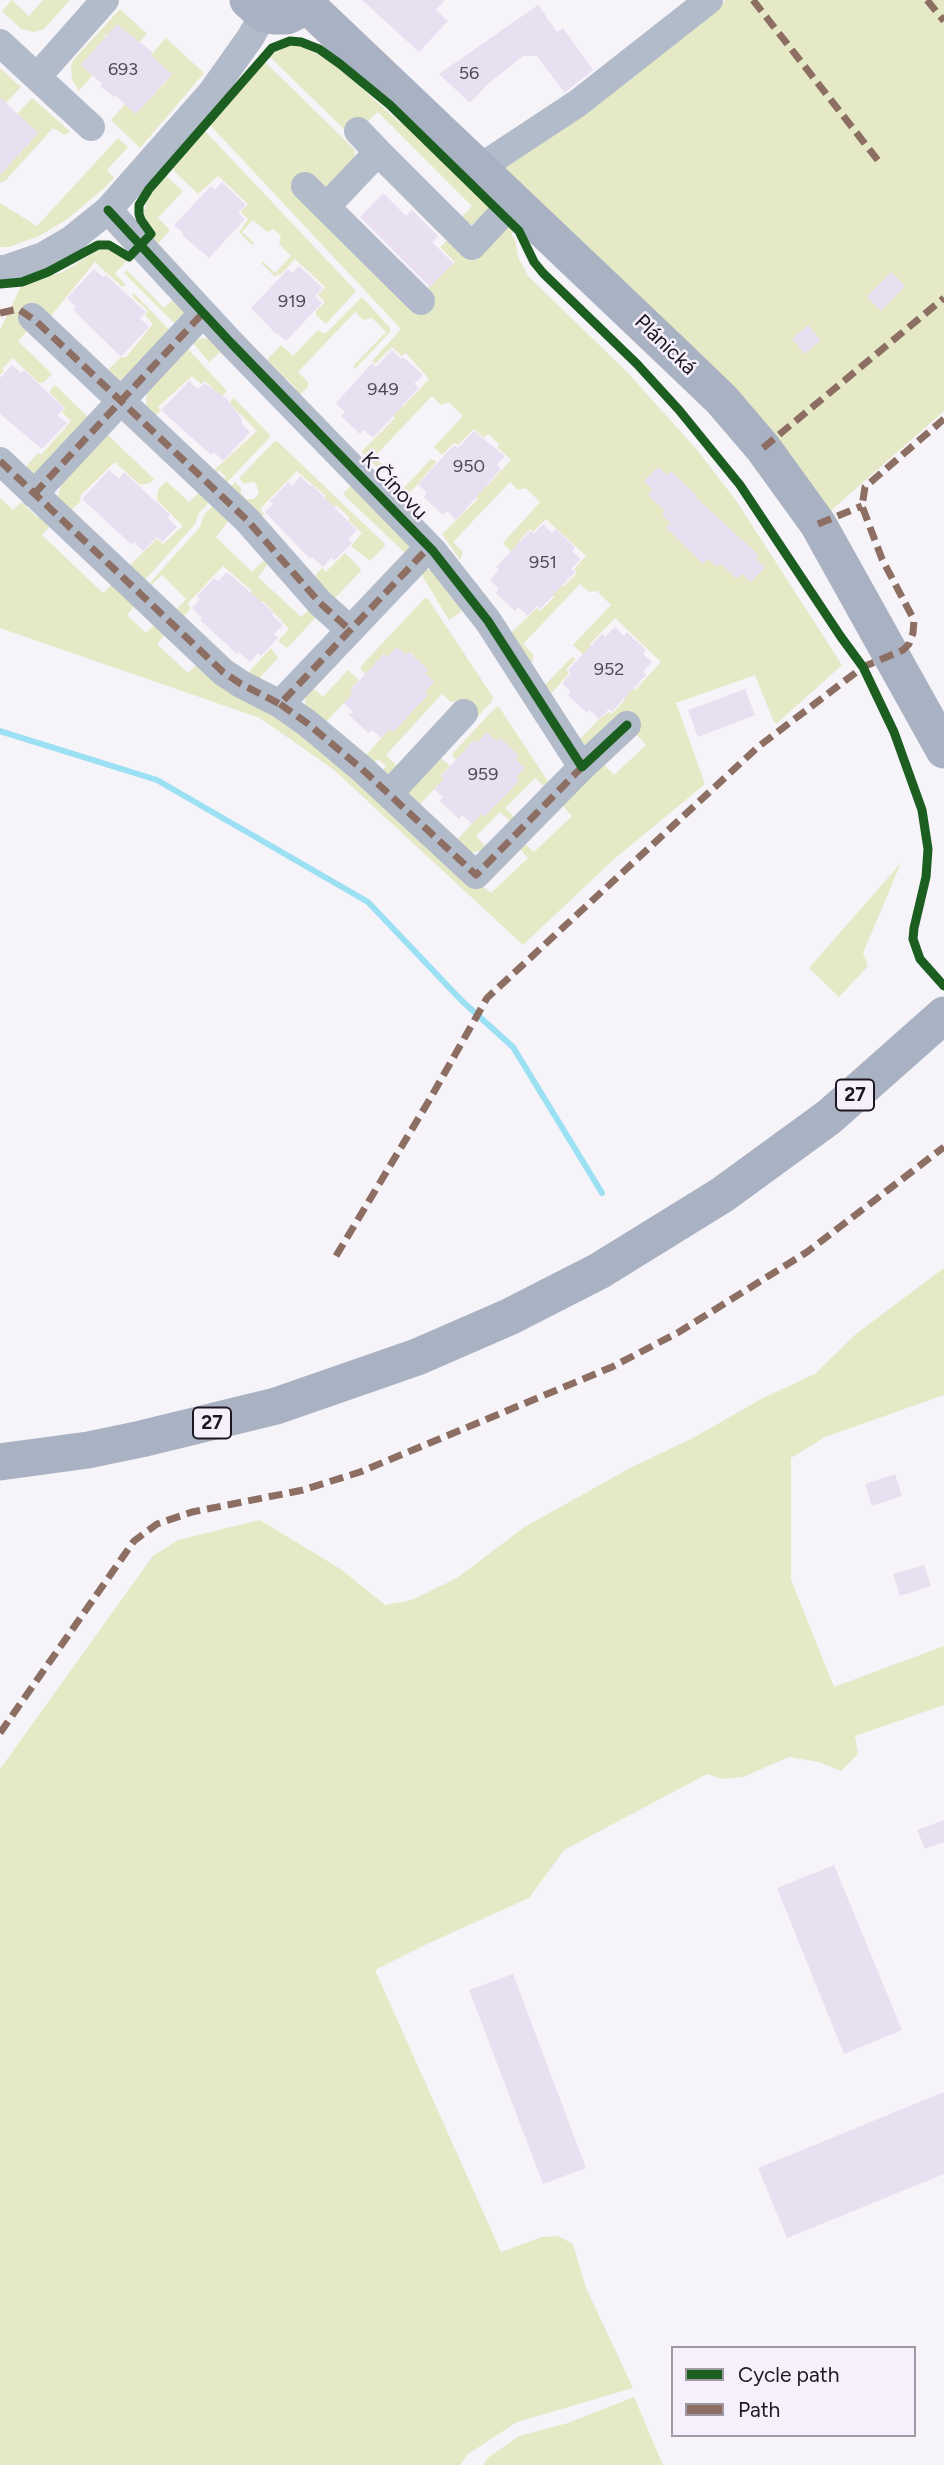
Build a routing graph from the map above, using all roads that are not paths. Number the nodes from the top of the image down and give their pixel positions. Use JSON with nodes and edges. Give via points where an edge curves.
{"nodes":[{"id":1,"x":106,"y":0,"type":"edge"},
{"id":2,"x":709,"y":0,"type":"edge"},
{"id":3,"x":308,"y":2,"type":"edge"},
{"id":4,"x":256,"y":7,"type":"edge"},
{"id":5,"x":0,"y":43,"type":"edge"},
{"id":6,"x":37,"y":77,"type":"junction"},
{"id":7,"x":91,"y":127,"type":"dead end"},
{"id":8,"x":358,"y":131,"type":"dead end"},
{"id":9,"x":379,"y":152,"type":"junction"},
{"id":10,"x":478,"y":169,"type":"junction"},
{"id":11,"x":305,"y":186,"type":"dead end"},
{"id":12,"x":513,"y":202,"type":"junction"},
{"id":13,"x":326,"y":207,"type":"junction"},
{"id":14,"x":107,"y":210,"type":"junction"},
{"id":15,"x":0,"y":269,"type":"edge"},
{"id":16,"x":421,"y":301,"type":"dead end"},
{"id":17,"x":203,"y":313,"type":"junction"},
{"id":18,"x":32,"y":317,"type":"dead end"},
{"id":19,"x":121,"y":401,"type":"junction"},
{"id":20,"x":0,"y":461,"type":"edge"},
{"id":21,"x":34,"y":494,"type":"junction"},
{"id":22,"x":429,"y":547,"type":"junction"},
{"id":23,"x":350,"y":630,"type":"junction"},
{"id":24,"x":280,"y":704,"type":"junction"},
{"id":25,"x":464,"y":713,"type":"dead end"},
{"id":26,"x":627,"y":726,"type":"dead end"},
{"id":27,"x":944,"y":750,"type":"edge"},
{"id":28,"x":582,"y":767,"type":"junction"},
{"id":29,"x":389,"y":794,"type":"junction"},
{"id":30,"x":944,"y":1015,"type":"edge"},
{"id":31,"x":0,"y":1462,"type":"edge"}],
"edges":[{"from":1,"to":6,"type":"street"},
{"from":2,"to":10,"type":"street","via":[[578,103]]},
{"from":3,"to":4,"type":"main road","name":"Plánická","via":[[287,16]]},
{"from":3,"to":10,"type":"main road","name":"Plánická"},
{"from":4,"to":14,"type":"street","via":[[250,38],[211,93]]},
{"from":5,"to":6,"type":"street"},
{"from":6,"to":7,"type":"street"},
{"from":8,"to":9,"type":"street"},
{"from":9,"to":12,"type":"street","via":[[472,246]]},
{"from":9,"to":13,"type":"street"},
{"from":10,"to":12,"type":"main road","name":"Plánická"},
{"from":11,"to":13,"type":"street"},
{"from":12,"to":27,"type":"main road","name":"Plánická","via":[[705,384],[770,456],[818,524]]},
{"from":13,"to":16,"type":"street"},
{"from":14,"to":15,"type":"street","via":[[43,256]]},
{"from":14,"to":17,"type":"street","name":"K Čínovu"},
{"from":17,"to":19,"type":"street"},
{"from":17,"to":22,"type":"street","name":"K Čínovu"},
{"from":18,"to":19,"type":"street"},
{"from":19,"to":21,"type":"street"},
{"from":19,"to":23,"type":"street","via":[[247,520]]},
{"from":20,"to":21,"type":"street"},
{"from":21,"to":24,"type":"street","via":[[223,672]]},
{"from":22,"to":23,"type":"street","name":"K Čínovu"},
{"from":22,"to":28,"type":"street","name":"K Čínovu","via":[[488,621]]},
{"from":23,"to":24,"type":"street","name":"K Čínovu"},
{"from":24,"to":29,"type":"street"},
{"from":25,"to":29,"type":"street"},
{"from":26,"to":28,"type":"street"},
{"from":28,"to":29,"type":"street","via":[[476,875]]},
{"from":30,"to":31,"type":"main road","number":"27","via":[[829,1117],[732,1189],[651,1241],[509,1317],[417,1357],[276,1406],[141,1439]]}]}
